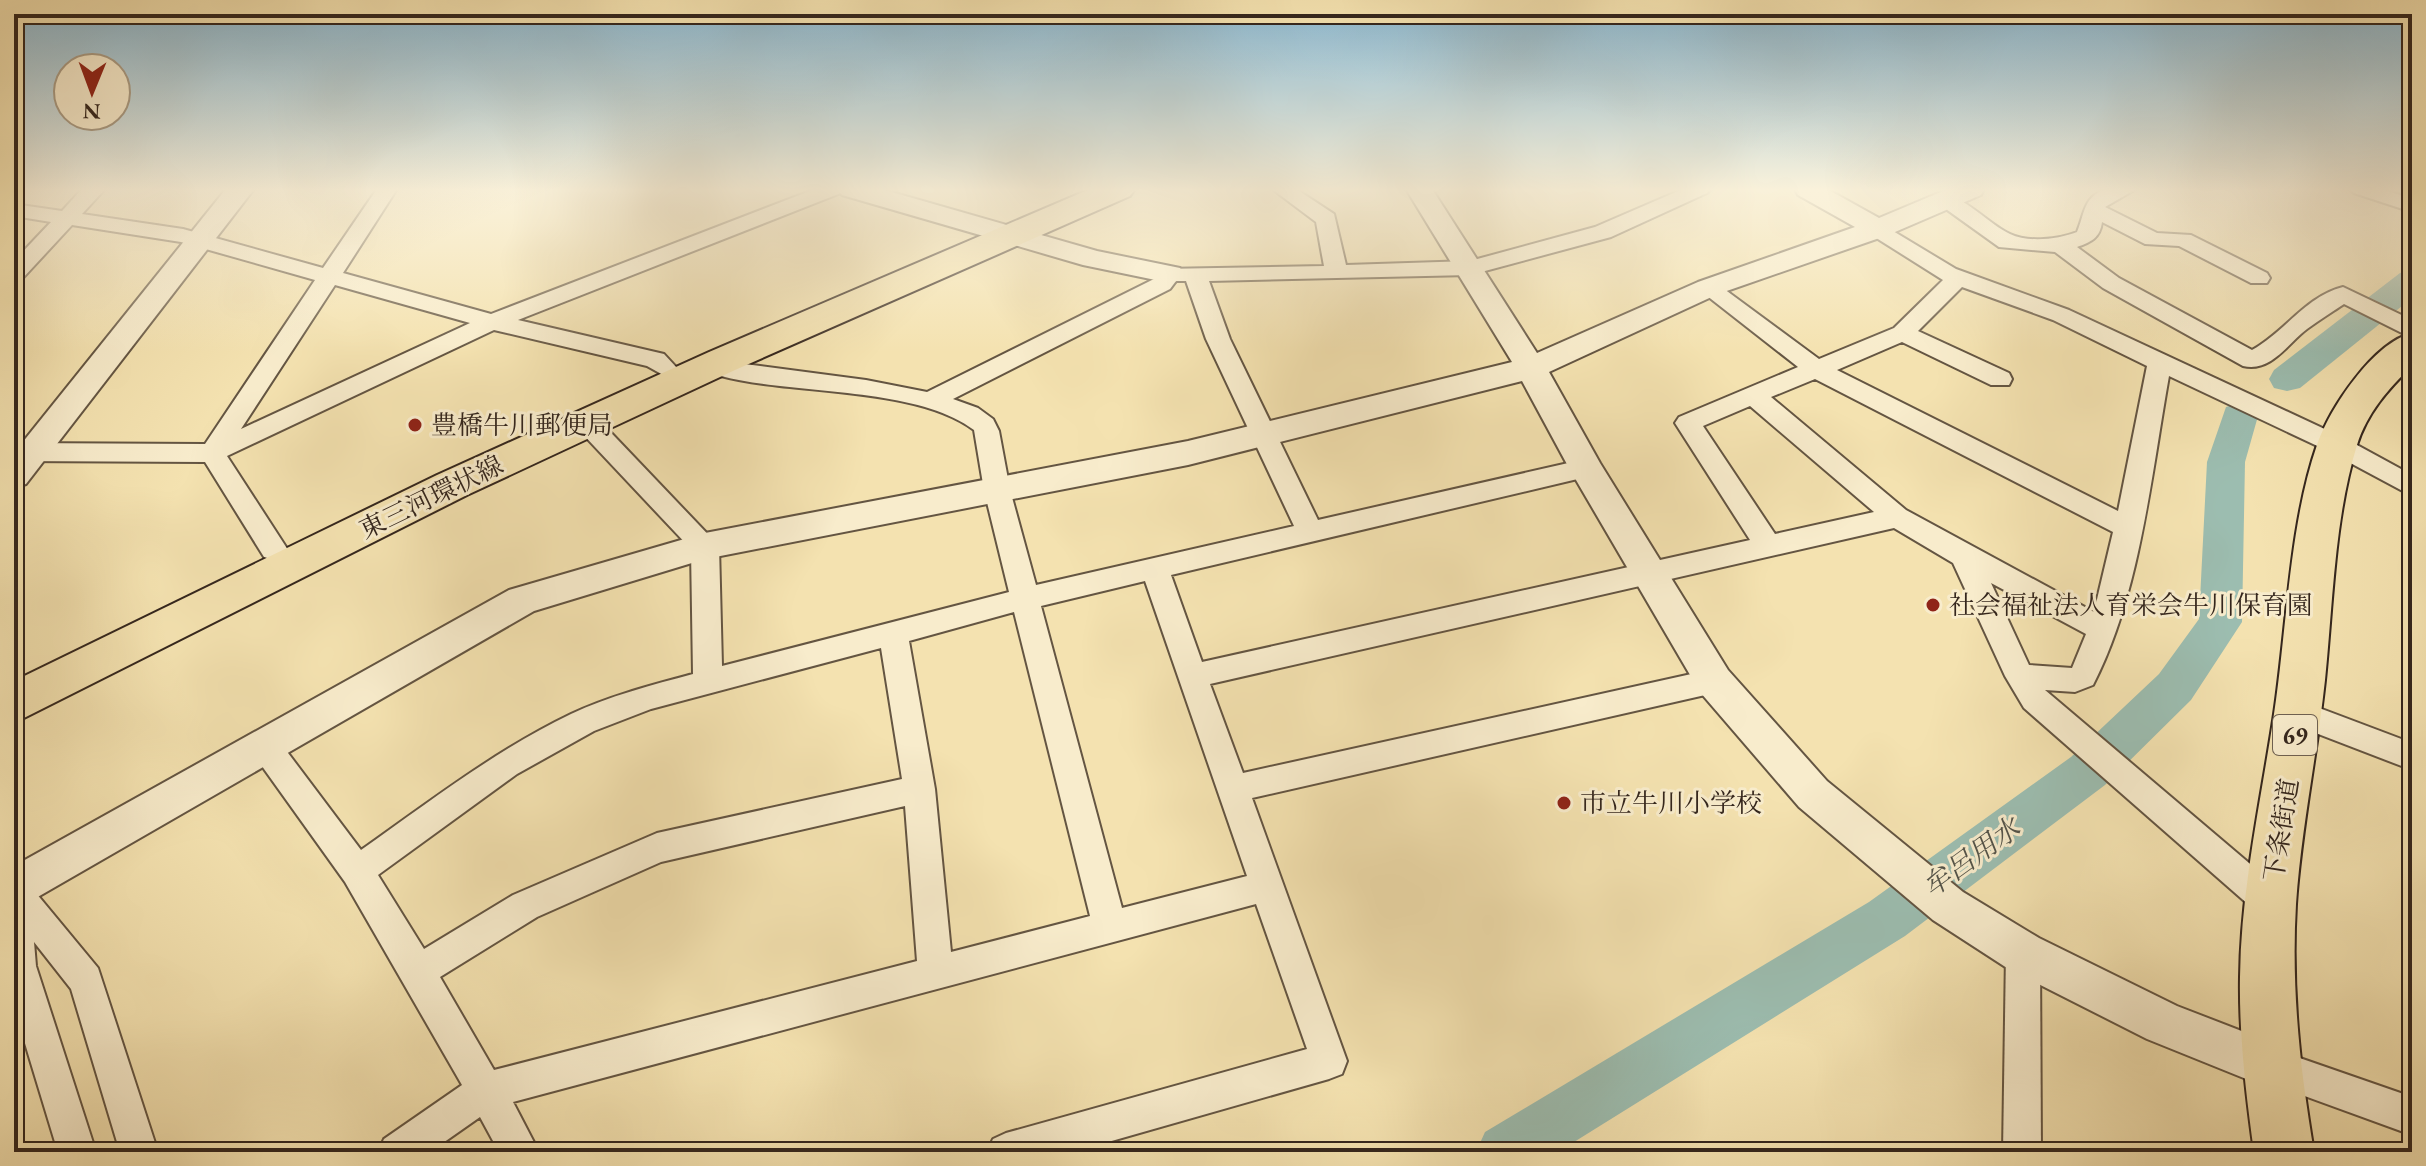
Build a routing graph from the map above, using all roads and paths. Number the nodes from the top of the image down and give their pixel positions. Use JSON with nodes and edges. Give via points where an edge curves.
{"nodes":[{"id":1,"x":43,"y":243,"type":"edge"},
{"id":2,"x":195,"y":243,"type":"edge"},
{"id":3,"x":206,"y":243,"type":"edge"},
{"id":4,"x":351,"y":243,"type":"edge"},
{"id":5,"x":694,"y":243,"type":"edge"},
{"id":6,"x":968,"y":243,"type":"edge"},
{"id":7,"x":972,"y":243,"type":"edge"},
{"id":8,"x":1037,"y":243,"type":"edge"},
{"id":9,"x":1331,"y":243,"type":"edge"},
{"id":10,"x":1454,"y":243,"type":"edge"},
{"id":11,"x":1561,"y":243,"type":"edge"},
{"id":12,"x":1836,"y":243,"type":"edge"},
{"id":13,"x":1902,"y":243,"type":"edge"},
{"id":14,"x":2026,"y":243,"type":"edge"},
{"id":15,"x":2068,"y":243,"type":"edge"},
{"id":16,"x":2190,"y":243,"type":"edge"},
{"id":17,"x":2061,"y":246,"type":"junction"},
{"id":18,"x":1470,"y":268,"type":"junction"},
{"id":19,"x":1336,"y":272,"type":"junction"},
{"id":20,"x":14,"y":274,"type":"edge"},
{"id":21,"x":1182,"y":274,"type":"junction"},
{"id":22,"x":328,"y":278,"type":"junction"},
{"id":23,"x":1958,"y":278,"type":"junction"},
{"id":24,"x":2259,"y":278,"type":"dead end"},
{"id":25,"x":1708,"y":288,"type":"junction"},
{"id":26,"x":2385,"y":320,"type":"edge"},
{"id":27,"x":492,"y":322,"type":"junction"},
{"id":28,"x":2412,"y":330,"type":"edge"},
{"id":29,"x":1902,"y":333,"type":"junction"},
{"id":30,"x":722,"y":361,"type":"junction"},
{"id":31,"x":2160,"y":362,"type":"junction"},
{"id":32,"x":665,"y":368,"type":"junction"},
{"id":33,"x":1531,"y":368,"type":"junction"},
{"id":34,"x":1818,"y":370,"type":"junction"},
{"id":35,"x":2000,"y":379,"type":"dead end"},
{"id":36,"x":1755,"y":397,"type":"junction"},
{"id":37,"x":933,"y":399,"type":"junction"},
{"id":38,"x":587,"y":423,"type":"junction"},
{"id":39,"x":1262,"y":436,"type":"junction"},
{"id":40,"x":2337,"y":445,"type":"junction"},
{"id":41,"x":25,"y":451,"type":"edge"},
{"id":42,"x":212,"y":453,"type":"junction"},
{"id":43,"x":1586,"y":468,"type":"junction"},
{"id":44,"x":14,"y":476,"type":"edge"},
{"id":45,"x":2412,"y":487,"type":"edge"},
{"id":46,"x":997,"y":490,"type":"junction"},
{"id":47,"x":1897,"y":517,"type":"junction"},
{"id":48,"x":2128,"y":528,"type":"junction"},
{"id":49,"x":1311,"y":533,"type":"junction"},
{"id":50,"x":1768,"y":545,"type":"junction"},
{"id":51,"x":705,"y":546,"type":"junction"},
{"id":52,"x":274,"y":550,"type":"junction"},
{"id":53,"x":1964,"y":556,"type":"junction"},
{"id":54,"x":1155,"y":569,"type":"junction"},
{"id":55,"x":1647,"y":572,"type":"junction"},
{"id":56,"x":1027,"y":598,"type":"junction"},
{"id":57,"x":2103,"y":630,"type":"junction"},
{"id":58,"x":893,"y":632,"type":"junction"},
{"id":59,"x":1192,"y":676,"type":"junction"},
{"id":60,"x":2020,"y":676,"type":"junction"},
{"id":61,"x":14,"y":680,"type":"edge"},
{"id":62,"x":708,"y":680,"type":"junction"},
{"id":63,"x":1714,"y":681,"type":"junction"},
{"id":64,"x":14,"y":703,"type":"edge"},
{"id":65,"x":2298,"y":713,"type":"junction"},
{"id":66,"x":265,"y":746,"type":"junction"},
{"id":67,"x":2412,"y":757,"type":"edge"},
{"id":68,"x":919,"y":789,"type":"junction"},
{"id":69,"x":1231,"y":789,"type":"junction"},
{"id":70,"x":357,"y":871,"type":"junction"},
{"id":71,"x":1265,"y":886,"type":"junction"},
{"id":72,"x":14,"y":890,"type":"edge"},
{"id":73,"x":2270,"y":902,"type":"junction"},
{"id":74,"x":14,"y":913,"type":"edge"},
{"id":75,"x":1110,"y":927,"type":"junction"},
{"id":76,"x":2023,"y":953,"type":"junction"},
{"id":77,"x":418,"y":971,"type":"junction"},
{"id":78,"x":935,"y":971,"type":"junction"},
{"id":79,"x":2271,"y":1066,"type":"junction"},
{"id":80,"x":486,"y":1091,"type":"junction"},
{"id":81,"x":2412,"y":1116,"type":"edge"},
{"id":82,"x":77,"y":1152,"type":"edge"},
{"id":83,"x":139,"y":1152,"type":"edge"},
{"id":84,"x":397,"y":1152,"type":"edge"},
{"id":85,"x":520,"y":1152,"type":"edge"},
{"id":86,"x":1006,"y":1152,"type":"edge"},
{"id":87,"x":2022,"y":1152,"type":"edge"},
{"id":88,"x":2284,"y":1152,"type":"edge"}],
"edges":[{"from":1,"to":20,"type":"street"},
{"from":2,"to":41,"type":"street"},
{"from":3,"to":22,"type":"street"},
{"from":4,"to":22,"type":"street"},
{"from":5,"to":27,"type":"street"},
{"from":6,"to":32,"type":"main road","name":"東三河環状線"},
{"from":7,"to":30,"type":"main road","name":"東三河環状線"},
{"from":8,"to":21,"type":"street"},
{"from":9,"to":19,"type":"street"},
{"from":10,"to":18,"type":"street"},
{"from":11,"to":18,"type":"street"},
{"from":12,"to":25,"type":"street"},
{"from":13,"to":23,"type":"street"},
{"from":14,"to":17,"type":"street"},
{"from":15,"to":17,"type":"street"},
{"from":16,"to":24,"type":"street"},
{"from":17,"to":26,"type":"street","via":[[2111,283],[2252,360],[2343,294]]},
{"from":18,"to":19,"type":"street"},
{"from":18,"to":33,"type":"street"},
{"from":19,"to":21,"type":"street"},
{"from":21,"to":37,"type":"street"},
{"from":21,"to":39,"type":"street"},
{"from":22,"to":27,"type":"street"},
{"from":22,"to":42,"type":"street"},
{"from":23,"to":29,"type":"street"},
{"from":23,"to":31,"type":"street","via":[[2061,315]]},
{"from":25,"to":33,"type":"street"},
{"from":25,"to":34,"type":"street"},
{"from":26,"to":28,"type":"street"},
{"from":26,"to":40,"type":"main road","name":"下条街道","number":"69","via":[[2372,383]]},
{"from":27,"to":32,"type":"street","via":[[655,360]]},
{"from":27,"to":42,"type":"street"},
{"from":29,"to":34,"type":"street"},
{"from":29,"to":35,"type":"street"},
{"from":30,"to":37,"type":"street","via":[[730,370]]},
{"from":30,"to":38,"type":"main road","name":"東三河環状線"},
{"from":31,"to":40,"type":"street"},
{"from":31,"to":48,"type":"street"},
{"from":32,"to":52,"type":"main road","name":"東三河環状線","via":[[432,472]]},
{"from":33,"to":39,"type":"street"},
{"from":33,"to":43,"type":"street"},
{"from":34,"to":36,"type":"street"},
{"from":34,"to":48,"type":"street"},
{"from":36,"to":47,"type":"street"},
{"from":36,"to":50,"type":"street","via":[[1688,423]]},
{"from":37,"to":46,"type":"street","via":[[985,425]]},
{"from":38,"to":51,"type":"street"},
{"from":38,"to":64,"type":"main road","name":"東三河環状線"},
{"from":39,"to":46,"type":"street"},
{"from":39,"to":49,"type":"street"},
{"from":40,"to":45,"type":"street"},
{"from":40,"to":65,"type":"main road","name":"下条街道","number":"69","via":[[2322,511]]},
{"from":41,"to":42,"type":"street"},
{"from":41,"to":44,"type":"street"},
{"from":42,"to":52,"type":"street"},
{"from":43,"to":49,"type":"street"},
{"from":43,"to":55,"type":"street"},
{"from":46,"to":51,"type":"street"},
{"from":46,"to":56,"type":"street"},
{"from":47,"to":50,"type":"street"},
{"from":47,"to":53,"type":"street"},
{"from":48,"to":57,"type":"street"},
{"from":49,"to":54,"type":"street"},
{"from":50,"to":55,"type":"street"},
{"from":51,"to":62,"type":"street"},
{"from":51,"to":66,"type":"street","via":[[522,600]]},
{"from":52,"to":61,"type":"main road","name":"東三河環状線"},
{"from":53,"to":57,"type":"street"},
{"from":53,"to":60,"type":"street"},
{"from":54,"to":56,"type":"street"},
{"from":54,"to":59,"type":"street"},
{"from":55,"to":59,"type":"street"},
{"from":55,"to":63,"type":"street"},
{"from":56,"to":58,"type":"street"},
{"from":56,"to":75,"type":"street"},
{"from":57,"to":60,"type":"street","via":[[2083,676]]},
{"from":58,"to":62,"type":"street"},
{"from":58,"to":68,"type":"street"},
{"from":59,"to":69,"type":"street"},
{"from":60,"to":73,"type":"street","via":[[2035,699]]},
{"from":62,"to":70,"type":"street","via":[[583,722],[506,765]]},
{"from":63,"to":69,"type":"street"},
{"from":63,"to":76,"type":"street","via":[[1813,794],[1948,906]]},
{"from":65,"to":67,"type":"street"},
{"from":65,"to":73,"type":"main road","name":"下条街道","number":"69"},
{"from":66,"to":70,"type":"street"},
{"from":66,"to":72,"type":"street"},
{"from":68,"to":77,"type":"street","via":[[657,848],[525,906]]},
{"from":68,"to":78,"type":"street"},
{"from":69,"to":71,"type":"street"},
{"from":70,"to":77,"type":"street"},
{"from":71,"to":75,"type":"street"},
{"from":71,"to":86,"type":"street","via":[[1329,1061]]},
{"from":72,"to":83,"type":"street","via":[[86,980]]},
{"from":73,"to":79,"type":"main road","name":"下条街道","number":"69"},
{"from":74,"to":82,"type":"street","via":[[19,966]]},
{"from":75,"to":78,"type":"street"},
{"from":76,"to":79,"type":"street","via":[[2163,1023]]},
{"from":76,"to":87,"type":"street"},
{"from":77,"to":80,"type":"street"},
{"from":78,"to":80,"type":"street"},
{"from":79,"to":81,"type":"street"},
{"from":79,"to":88,"type":"main road","name":"下条街道","number":"69"},
{"from":80,"to":84,"type":"street"},
{"from":80,"to":85,"type":"street"}]}
